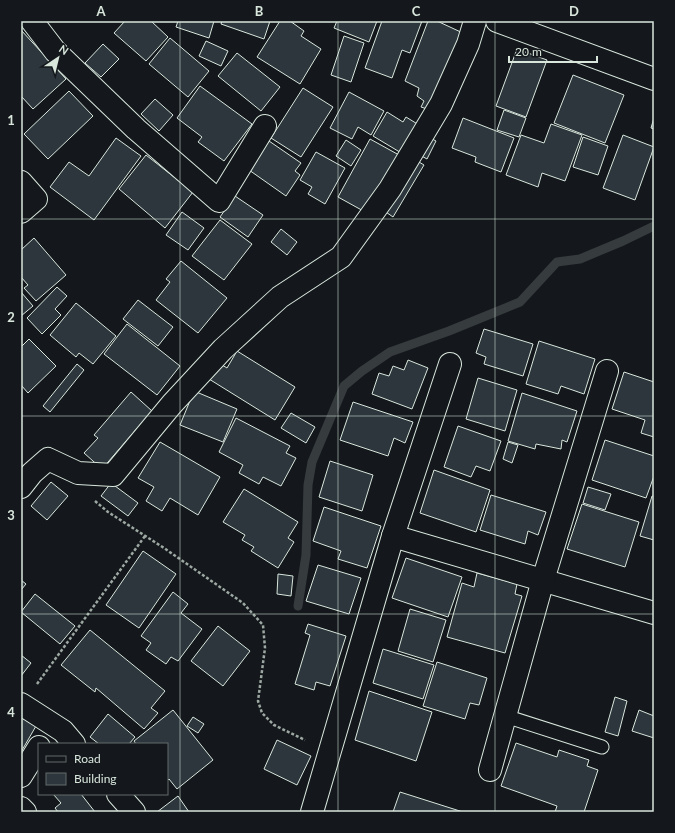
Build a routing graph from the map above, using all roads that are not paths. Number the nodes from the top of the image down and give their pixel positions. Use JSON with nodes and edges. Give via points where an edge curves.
{"nodes":[{"id":1,"x":32,"y":21,"type":"edge"},
{"id":2,"x":475,"y":21,"type":"edge"},
{"id":3,"x":497,"y":21,"type":"edge"},
{"id":4,"x":654,"y":78,"type":"edge"},
{"id":5,"x":265,"y":126,"type":"dead end"},
{"id":6,"x":21,"y":182,"type":"edge"},
{"id":7,"x":21,"y":212,"type":"edge"},
{"id":8,"x":450,"y":364,"type":"dead end"},
{"id":9,"x":608,"y":371,"type":"dead end"},
{"id":10,"x":21,"y":487,"type":"edge"},
{"id":11,"x":393,"y":536,"type":"junction"},
{"id":12,"x":543,"y":580,"type":"junction"},
{"id":13,"x":654,"y":613,"type":"edge"},
{"id":14,"x":22,"y":704,"type":"edge"},
{"id":15,"x":505,"y":716,"type":"junction"},
{"id":16,"x":53,"y":724,"type":"junction"},
{"id":17,"x":42,"y":743,"type":"edge"},
{"id":18,"x":73,"y":743,"type":"edge"},
{"id":19,"x":602,"y":748,"type":"dead end"},
{"id":20,"x":38,"y":749,"type":"edge"},
{"id":21,"x":490,"y":770,"type":"dead end"},
{"id":22,"x":21,"y":776,"type":"edge"},
{"id":23,"x":119,"y":795,"type":"edge"},
{"id":24,"x":21,"y":808,"type":"edge"},
{"id":25,"x":25,"y":812,"type":"edge"},
{"id":26,"x":134,"y":812,"type":"edge"},
{"id":27,"x":312,"y":812,"type":"edge"}],
"edges":[{"from":1,"to":5,"type":"street","via":[[56,51],[136,129],[219,201]]},
{"from":2,"to":10,"type":"street","via":[[468,44],[441,104],[390,189],[341,257],[280,298],[223,349],[172,404],[113,475],[78,473],[48,459]]},
{"from":3,"to":4,"type":"street"},
{"from":6,"to":7,"type":"street","via":[[36,199]]},
{"from":8,"to":11,"type":"street"},
{"from":9,"to":12,"type":"street"},
{"from":11,"to":12,"type":"street"},
{"from":11,"to":27,"type":"street"},
{"from":12,"to":13,"type":"street"},
{"from":12,"to":15,"type":"street"},
{"from":14,"to":16,"type":"street"},
{"from":15,"to":19,"type":"lane"},
{"from":15,"to":21,"type":"street"},
{"from":16,"to":17,"type":"street"},
{"from":16,"to":18,"type":"street"},
{"from":20,"to":22,"type":"street"},
{"from":23,"to":26,"type":"street"},
{"from":24,"to":25,"type":"street"}]}
